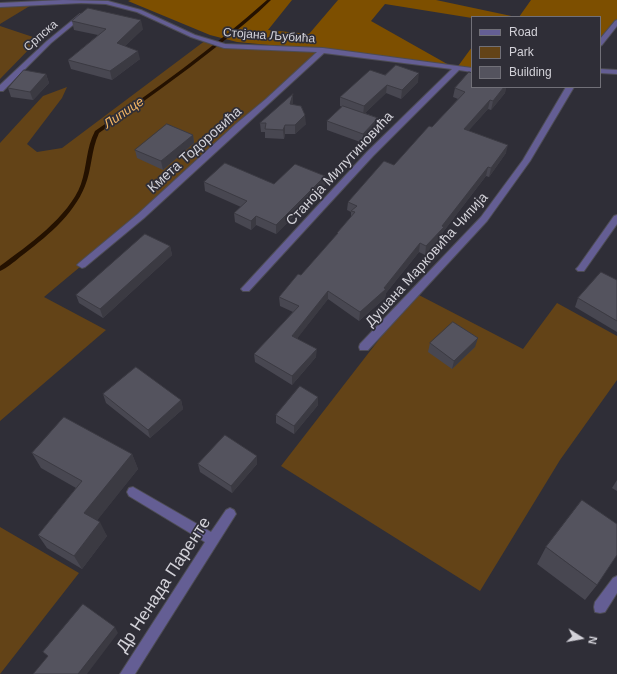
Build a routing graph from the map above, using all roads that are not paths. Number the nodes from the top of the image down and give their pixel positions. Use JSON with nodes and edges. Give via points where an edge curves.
{"nodes":[{"id":1,"x":96,"y":0,"type":"edge"},
{"id":2,"x":0,"y":5,"type":"edge"},
{"id":3,"x":617,"y":22,"type":"edge"},
{"id":4,"x":601,"y":43,"type":"edge"},
{"id":5,"x":323,"y":50,"type":"junction"},
{"id":6,"x":456,"y":69,"type":"junction"},
{"id":7,"x":471,"y":70,"type":"edge"},
{"id":8,"x":601,"y":71,"type":"edge"},
{"id":9,"x":617,"y":72,"type":"edge"},
{"id":10,"x":569,"y":88,"type":"edge"},
{"id":11,"x":0,"y":89,"type":"edge"},
{"id":12,"x":617,"y":218,"type":"edge"},
{"id":13,"x":82,"y":265,"type":"dead end"},
{"id":14,"x":581,"y":269,"type":"dead end"},
{"id":15,"x":246,"y":289,"type":"dead end"},
{"id":16,"x":364,"y":347,"type":"dead end"},
{"id":17,"x":133,"y":492,"type":"dead end"},
{"id":18,"x":230,"y":514,"type":"dead end"},
{"id":19,"x":212,"y":539,"type":"junction"},
{"id":20,"x":617,"y":582,"type":"edge"},
{"id":21,"x":600,"y":607,"type":"edge"},
{"id":22,"x":127,"y":674,"type":"edge"}],
"edges":[{"from":1,"to":2,"type":"street","name":"Стојана Љубића"},
{"from":1,"to":5,"type":"street","name":"Стојана Љубића","via":[[139,11],[224,46]]},
{"from":1,"to":11,"type":"street","name":"Српска"},
{"from":3,"to":4,"type":"street"},
{"from":5,"to":6,"type":"street","name":"Стојана Љубића"},
{"from":5,"to":13,"type":"street","name":"Кмета Тодоровића","via":[[269,102]]},
{"from":6,"to":7,"type":"street","name":"Стојана Љубића"},
{"from":6,"to":15,"type":"street","name":"Станоја Милутиновића","via":[[370,154]]},
{"from":8,"to":9,"type":"street"},
{"from":10,"to":16,"type":"street","name":"Душана Марковића Чипија","via":[[526,161],[484,219]]},
{"from":12,"to":14,"type":"street"},
{"from":17,"to":19,"type":"street"},
{"from":18,"to":19,"type":"street","name":"Др Ненада Паренте"},
{"from":19,"to":22,"type":"street","name":"Др Ненада Паренте"},
{"from":20,"to":21,"type":"street"}]}
